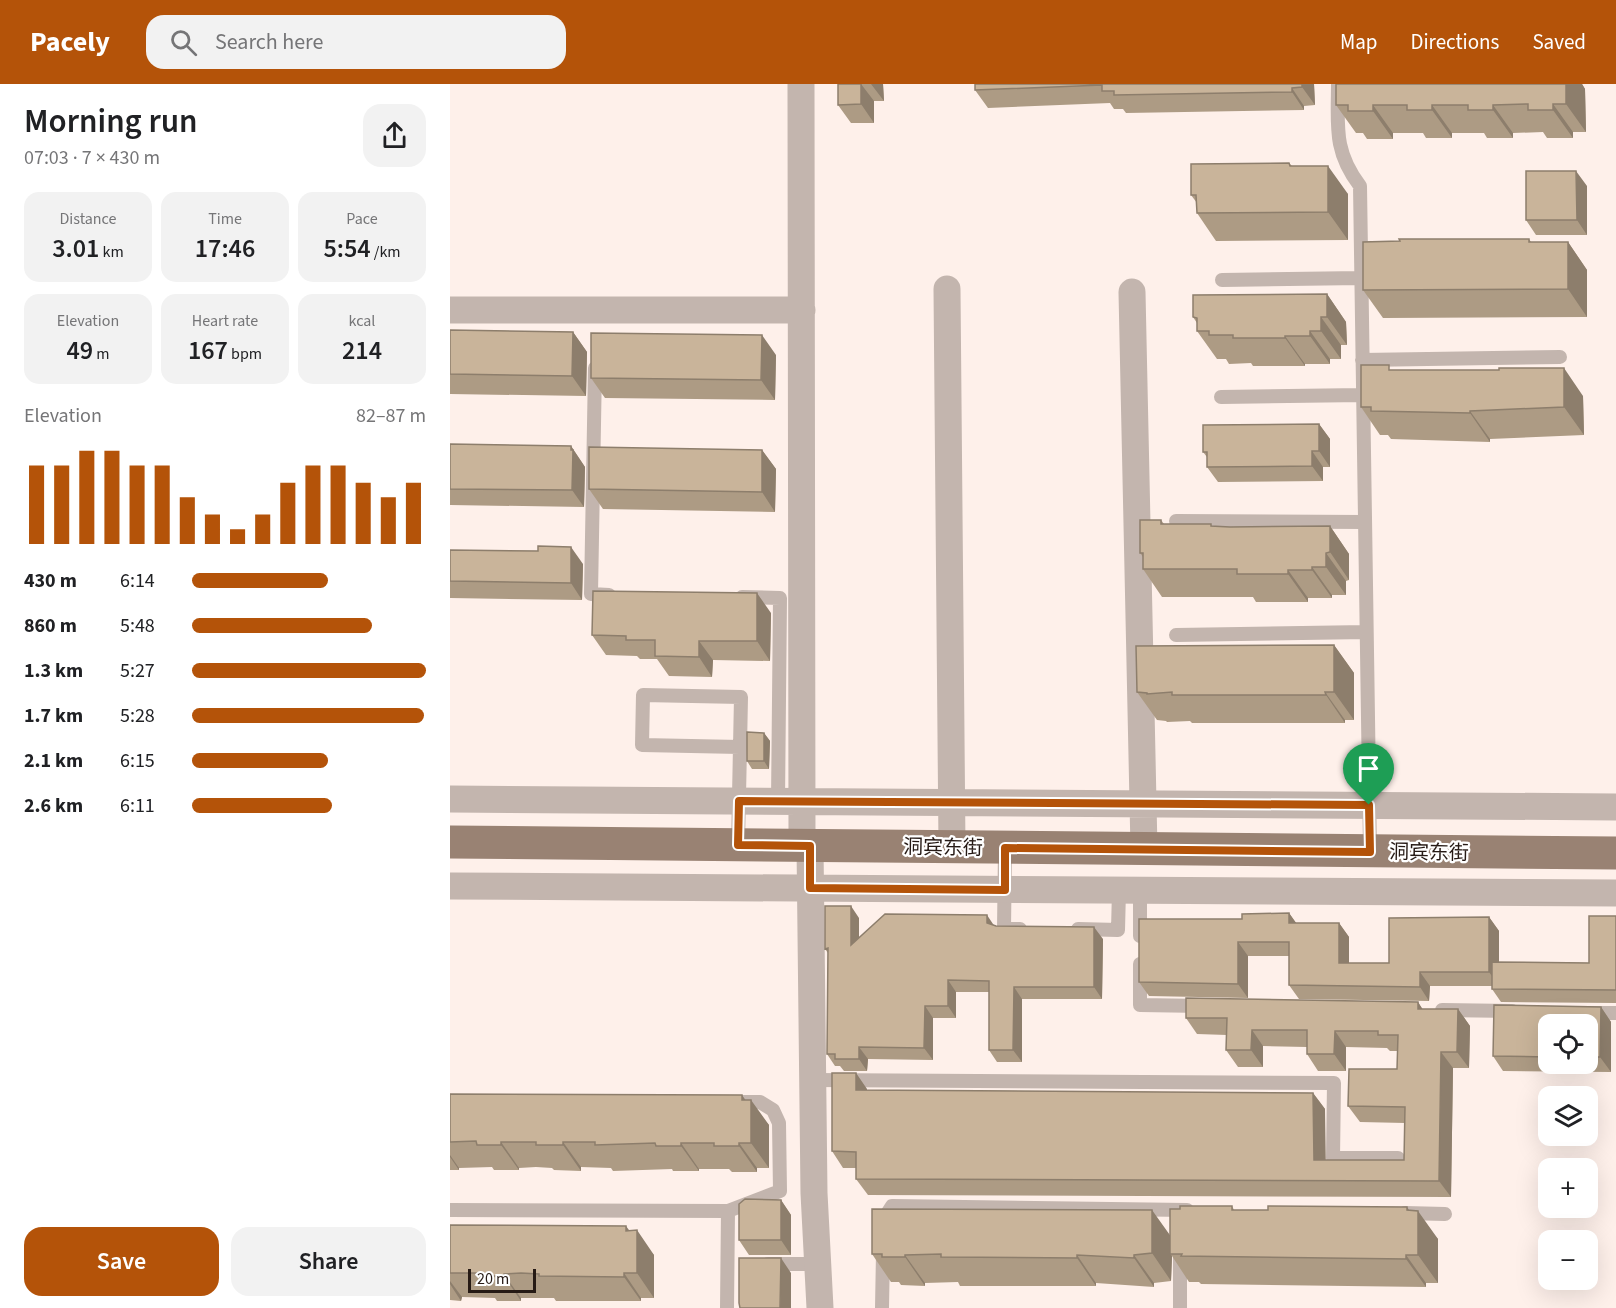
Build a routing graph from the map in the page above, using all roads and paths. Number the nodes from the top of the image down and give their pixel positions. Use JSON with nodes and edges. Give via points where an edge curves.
{"nodes":[{"id":1,"x":801,"y":84,"type":"edge"},
{"id":2,"x":1338,"y":84,"type":"edge"},
{"id":3,"x":1361,"y":278,"type":"junction"},
{"id":4,"x":1222,"y":280,"type":"dead end"},
{"id":5,"x":947,"y":289,"type":"dead end"},
{"id":6,"x":1132,"y":292,"type":"dead end"},
{"id":7,"x":450,"y":310,"type":"edge"},
{"id":8,"x":802,"y":310,"type":"junction"},
{"id":9,"x":596,"y":353,"type":"edge"},
{"id":10,"x":1560,"y":357,"type":"dead end"},
{"id":11,"x":1362,"y":360,"type":"junction"},
{"id":12,"x":1362,"y":395,"type":"junction"},
{"id":13,"x":1221,"y":397,"type":"dead end"},
{"id":14,"x":1176,"y":521,"type":"edge"},
{"id":15,"x":1364,"y":522,"type":"junction"},
{"id":16,"x":627,"y":595,"type":"edge"},
{"id":17,"x":733,"y":597,"type":"edge"},
{"id":18,"x":1366,"y":632,"type":"junction"},
{"id":19,"x":1176,"y":635,"type":"dead end"},
{"id":20,"x":740,"y":747,"type":"junction"},
{"id":21,"x":450,"y":799,"type":"edge"},
{"id":22,"x":739,"y":801,"type":"junction"},
{"id":23,"x":790,"y":802,"type":"junction"},
{"id":24,"x":952,"y":803,"type":"junction"},
{"id":25,"x":1143,"y":804,"type":"junction"},
{"id":26,"x":1369,"y":805,"type":"junction"},
{"id":27,"x":1616,"y":807,"type":"edge"},
{"id":28,"x":450,"y":842,"type":"edge"},
{"id":29,"x":738,"y":845,"type":"junction"},
{"id":30,"x":806,"y":846,"type":"junction"},
{"id":31,"x":952,"y":847,"type":"junction"},
{"id":32,"x":1005,"y":848,"type":"junction"},
{"id":33,"x":1144,"y":849,"type":"junction"},
{"id":34,"x":1370,"y":852,"type":"junction"},
{"id":35,"x":1616,"y":854,"type":"edge"},
{"id":36,"x":450,"y":886,"type":"edge"},
{"id":37,"x":810,"y":888,"type":"junction"},
{"id":38,"x":1005,"y":890,"type":"junction"},
{"id":39,"x":1129,"y":890,"type":"junction"},
{"id":40,"x":1616,"y":893,"type":"edge"},
{"id":41,"x":1039,"y":929,"type":"edge"},
{"id":42,"x":1061,"y":929,"type":"edge"},
{"id":43,"x":1211,"y":1006,"type":"edge"},
{"id":44,"x":1425,"y":1010,"type":"edge"},
{"id":45,"x":1521,"y":1012,"type":"edge"},
{"id":46,"x":1580,"y":1013,"type":"edge"},
{"id":47,"x":1616,"y":1013,"type":"edge"},
{"id":48,"x":813,"y":1080,"type":"junction"},
{"id":49,"x":725,"y":1102,"type":"edge"},
{"id":50,"x":1398,"y":1158,"type":"edge"},
{"id":51,"x":450,"y":1210,"type":"edge"},
{"id":52,"x":728,"y":1210,"type":"junction"},
{"id":53,"x":1205,"y":1210,"type":"edge"},
{"id":54,"x":1397,"y":1213,"type":"edge"},
{"id":55,"x":1445,"y":1214,"type":"dead end"},
{"id":56,"x":1181,"y":1221,"type":"junction"},
{"id":57,"x":739,"y":1264,"type":"junction"},
{"id":58,"x":818,"y":1264,"type":"junction"},
{"id":59,"x":727,"y":1308,"type":"edge"},
{"id":60,"x":820,"y":1308,"type":"edge"},
{"id":61,"x":882,"y":1308,"type":"edge"},
{"id":62,"x":1180,"y":1308,"type":"edge"}],
"edges":[{"from":1,"to":8,"type":"street"},
{"from":2,"to":3,"type":"lane","via":[[1341,153],[1360,186]]},
{"from":3,"to":4,"type":"lane"},
{"from":3,"to":11,"type":"lane"},
{"from":5,"to":24,"type":"street"},
{"from":6,"to":25,"type":"street"},
{"from":7,"to":8,"type":"street"},
{"from":8,"to":23,"type":"street"},
{"from":9,"to":16,"type":"lane","via":[[591,594]]},
{"from":10,"to":11,"type":"lane"},
{"from":11,"to":12,"type":"lane"},
{"from":12,"to":13,"type":"lane"},
{"from":12,"to":15,"type":"lane"},
{"from":14,"to":15,"type":"lane"},
{"from":15,"to":18,"type":"lane"},
{"from":17,"to":23,"type":"lane","via":[[780,598]]},
{"from":18,"to":19,"type":"lane"},
{"from":18,"to":26,"type":"lane"},
{"from":20,"to":20,"type":"lane","via":[[642,746],[643,695],[741,697]]},
{"from":20,"to":22,"type":"lane"},
{"from":21,"to":22,"type":"street"},
{"from":22,"to":23,"type":"street"},
{"from":22,"to":29,"type":"lane"},
{"from":23,"to":24,"type":"street"},
{"from":23,"to":30,"type":"street"},
{"from":24,"to":25,"type":"street"},
{"from":24,"to":31,"type":"street"},
{"from":25,"to":26,"type":"street"},
{"from":25,"to":33,"type":"street"},
{"from":26,"to":27,"type":"street"},
{"from":26,"to":34,"type":"lane"},
{"from":28,"to":29,"type":"main road","name":"洞宾东街"},
{"from":29,"to":30,"type":"main road","name":"洞宾东街"},
{"from":30,"to":31,"type":"main road","name":"洞宾东街"},
{"from":30,"to":37,"type":"street"},
{"from":31,"to":32,"type":"main road","name":"洞宾东街"},
{"from":32,"to":33,"type":"main road","name":"洞宾东街"},
{"from":32,"to":38,"type":"lane"},
{"from":33,"to":34,"type":"main road","name":"洞宾东街"},
{"from":34,"to":35,"type":"main road","name":"洞宾东街"},
{"from":36,"to":37,"type":"street"},
{"from":37,"to":38,"type":"street"},
{"from":37,"to":48,"type":"street"},
{"from":38,"to":39,"type":"street"},
{"from":38,"to":41,"type":"lane","via":[[1004,929]]},
{"from":39,"to":40,"type":"street"},
{"from":39,"to":42,"type":"lane","via":[[1118,930]]},
{"from":39,"to":43,"type":"lane","via":[[1140,1005]]},
{"from":44,"to":45,"type":"lane"},
{"from":46,"to":47,"type":"lane"},
{"from":48,"to":50,"type":"lane","via":[[1334,1083],[1333,1158]]},
{"from":48,"to":58,"type":"street"},
{"from":49,"to":52,"type":"lane","via":[[760,1102],[772,1110],[779,1123],[780,1191]]},
{"from":51,"to":52,"type":"lane"},
{"from":52,"to":57,"type":"lane"},
{"from":53,"to":56,"type":"lane"},
{"from":54,"to":55,"type":"lane"},
{"from":56,"to":61,"type":"lane","via":[[891,1206],[883,1220]]},
{"from":56,"to":62,"type":"lane"},
{"from":57,"to":58,"type":"lane"},
{"from":57,"to":59,"type":"lane"},
{"from":58,"to":60,"type":"street"}]}
